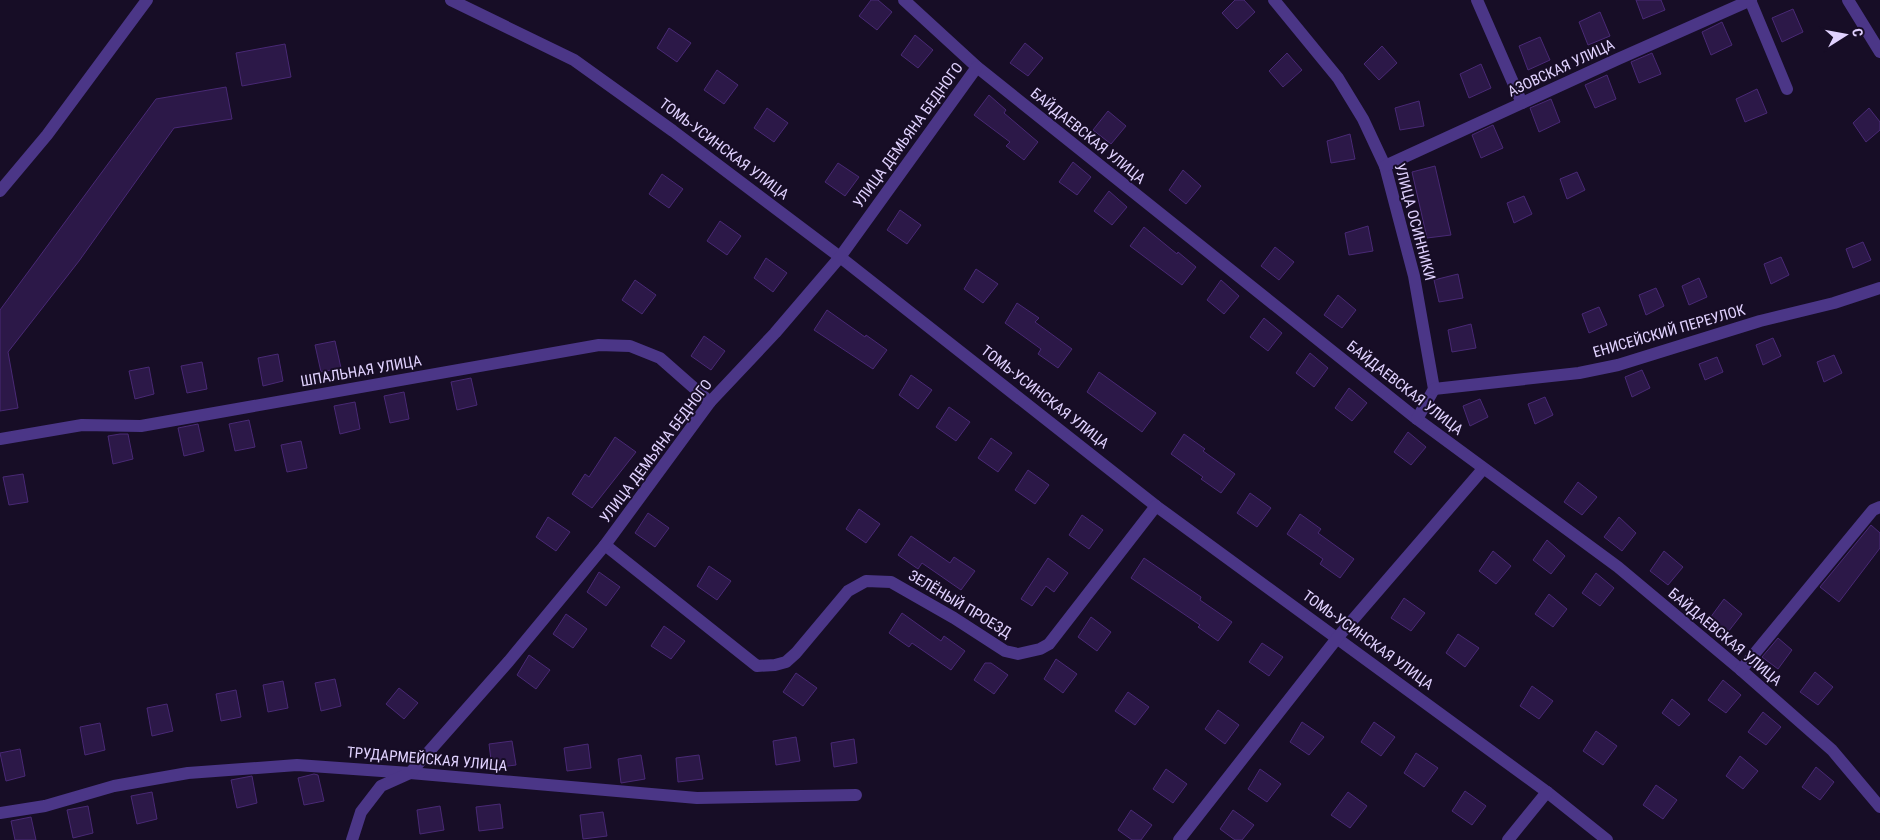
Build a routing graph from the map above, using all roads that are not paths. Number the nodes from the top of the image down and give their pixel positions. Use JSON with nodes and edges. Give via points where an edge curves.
{"nodes":[{"id":1,"x":147,"y":0,"type":"edge"},
{"id":2,"x":451,"y":0,"type":"edge"},
{"id":3,"x":904,"y":0,"type":"edge"},
{"id":4,"x":1274,"y":0,"type":"edge"},
{"id":5,"x":1477,"y":0,"type":"edge"},
{"id":6,"x":1750,"y":0,"type":"edge"},
{"id":7,"x":1848,"y":0,"type":"edge"},
{"id":8,"x":1880,"y":52,"type":"edge"},
{"id":9,"x":977,"y":67,"type":"junction"},
{"id":10,"x":1787,"y":89,"type":"dead end"},
{"id":11,"x":1522,"y":103,"type":"junction"},
{"id":12,"x":1385,"y":166,"type":"junction"},
{"id":13,"x":0,"y":191,"type":"edge"},
{"id":14,"x":840,"y":257,"type":"junction"},
{"id":15,"x":1880,"y":288,"type":"edge"},
{"id":16,"x":1434,"y":389,"type":"junction"},
{"id":17,"x":710,"y":402,"type":"junction"},
{"id":18,"x":1417,"y":419,"type":"junction"},
{"id":19,"x":0,"y":439,"type":"edge"},
{"id":20,"x":1483,"y":468,"type":"junction"},
{"id":21,"x":1156,"y":506,"type":"junction"},
{"id":22,"x":1880,"y":507,"type":"edge"},
{"id":23,"x":605,"y":545,"type":"junction"},
{"id":24,"x":1338,"y":637,"type":"junction"},
{"id":25,"x":1741,"y":670,"type":"junction"},
{"id":26,"x":410,"y":773,"type":"junction"},
{"id":27,"x":1548,"y":792,"type":"junction"},
{"id":28,"x":856,"y":795,"type":"dead end"},
{"id":29,"x":1880,"y":807,"type":"edge"},
{"id":30,"x":0,"y":813,"type":"edge"},
{"id":31,"x":352,"y":840,"type":"edge"},
{"id":32,"x":1179,"y":840,"type":"edge"},
{"id":33,"x":1508,"y":840,"type":"edge"},
{"id":34,"x":1607,"y":840,"type":"edge"}],
"edges":[{"from":1,"to":13,"type":"street","via":[[47,135]]},
{"from":2,"to":14,"type":"street","name":"ТОМЬ-УСИНСКАЯ УЛИЦА","via":[[574,60]]},
{"from":3,"to":9,"type":"street","name":"БАЙДАЕВСКАЯ УЛИЦА"},
{"from":4,"to":12,"type":"street","name":"УЛИЦА ОСИННИКИ","via":[[1338,78]]},
{"from":5,"to":11,"type":"street"},
{"from":6,"to":10,"type":"street"},
{"from":6,"to":11,"type":"street","name":"АЗОВСКАЯ УЛИЦА"},
{"from":7,"to":8,"type":"street"},
{"from":9,"to":14,"type":"street","name":"УЛИЦА ДЕМЬЯНА БЕДНОГО"},
{"from":9,"to":18,"type":"street","name":"БАЙДАЕВСКАЯ УЛИЦА"},
{"from":11,"to":12,"type":"street","name":"АЗОВСКАЯ УЛИЦА"},
{"from":12,"to":16,"type":"street","name":"УЛИЦА ОСИННИКИ","via":[[1414,276]]},
{"from":14,"to":17,"type":"street","name":"УЛИЦА ДЕМЬЯНА БЕДНОГО"},
{"from":14,"to":21,"type":"street","name":"ТОМЬ-УСИНСКАЯ УЛИЦА"},
{"from":15,"to":16,"type":"street","name":"ЕНИСЕЙСКИЙ ПЕРЕУЛОК","via":[[1760,320],[1618,366]]},
{"from":16,"to":18,"type":"street"},
{"from":17,"to":19,"type":"street","name":"ШПАЛЬНАЯ УЛИЦА","via":[[660,358],[630,346],[599,345],[141,426],[82,425]]},
{"from":17,"to":23,"type":"street","name":"УЛИЦА ДЕМЬЯНА БЕДНОГО"},
{"from":18,"to":20,"type":"street","name":"БАЙДАЕВСКАЯ УЛИЦА"},
{"from":20,"to":24,"type":"street"},
{"from":20,"to":25,"type":"street","name":"БАЙДАЕВСКАЯ УЛИЦА","via":[[1618,567]]},
{"from":21,"to":23,"type":"street","name":"ЗЕЛЁНЫЙ ПРОЕЗД","via":[[1049,644],[1018,654],[1005,651],[891,582],[866,581],[848,592],[786,662],[757,666]]},
{"from":21,"to":24,"type":"street","name":"ТОМЬ-УСИНСКАЯ УЛИЦА"},
{"from":22,"to":25,"type":"street","via":[[1873,510]]},
{"from":23,"to":26,"type":"street","name":"УЛИЦА ДЕМЬЯНА БЕДНОГО"},
{"from":24,"to":27,"type":"street","name":"ТОМЬ-УСИНСКАЯ УЛИЦА"},
{"from":24,"to":32,"type":"street"},
{"from":25,"to":29,"type":"street","name":"БАЙДАЕВСКАЯ УЛИЦА","via":[[1832,750]]},
{"from":26,"to":28,"type":"street","name":"ТРУДАРМЕЙСКАЯ УЛИЦА","via":[[697,798]]},
{"from":26,"to":30,"type":"street","name":"ТРУДАРМЕЙСКАЯ УЛИЦА","via":[[297,765],[188,773],[114,786],[45,806]]},
{"from":26,"to":31,"type":"street","name":"УЛИЦА ДЕМЬЯНА БЕДНОГО","via":[[381,786],[361,812]]},
{"from":27,"to":33,"type":"street"},
{"from":27,"to":34,"type":"street","name":"ТОМЬ-УСИНСКАЯ УЛИЦА"}]}
